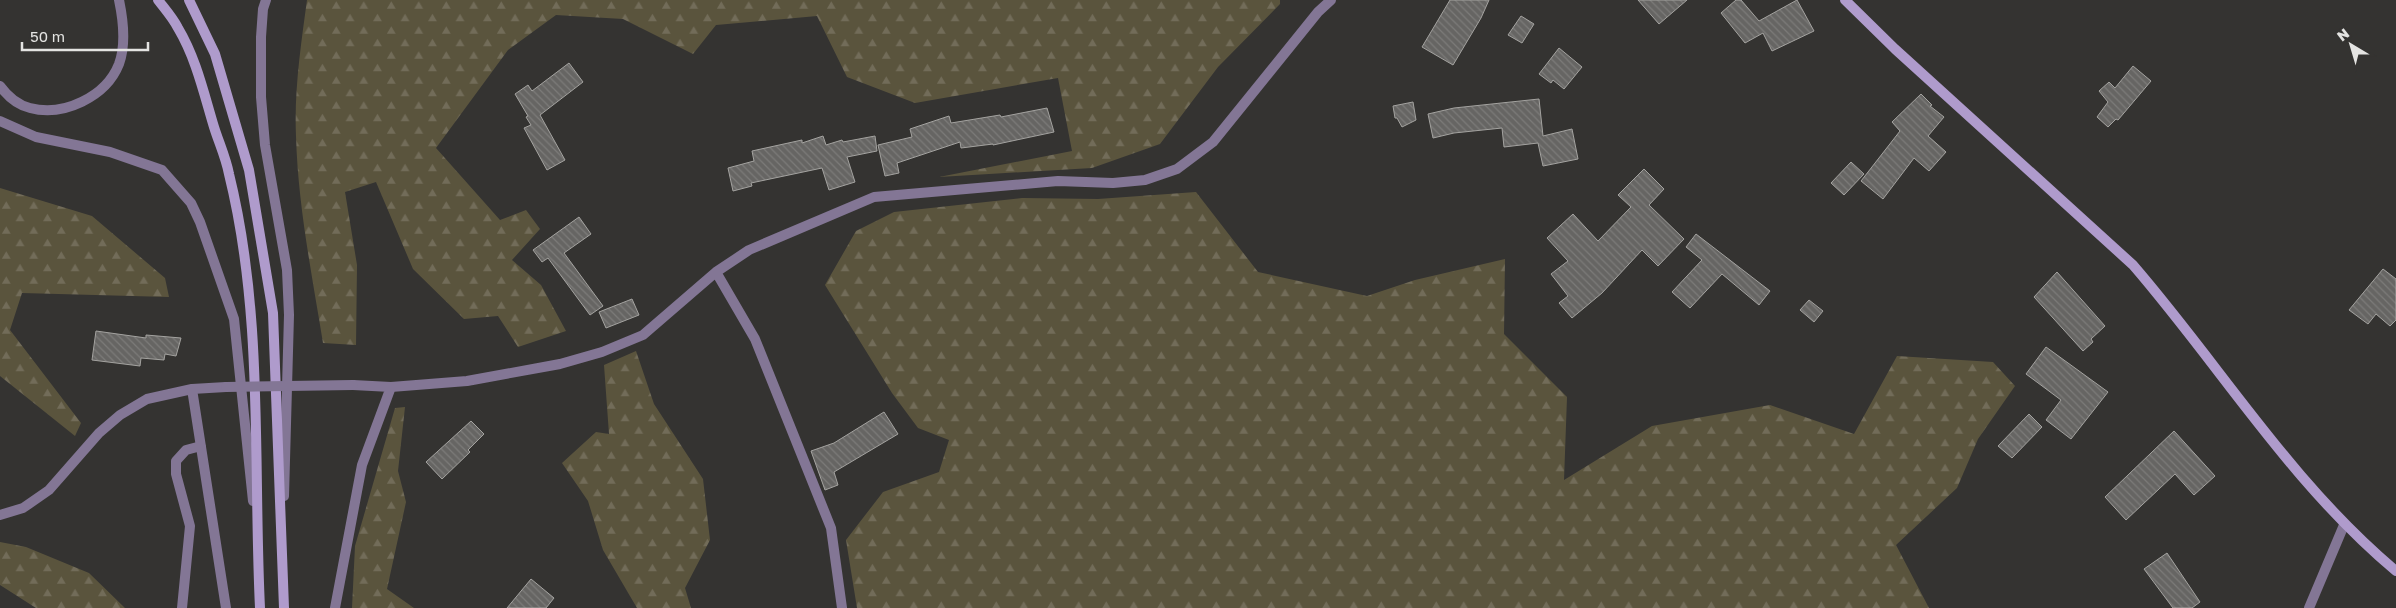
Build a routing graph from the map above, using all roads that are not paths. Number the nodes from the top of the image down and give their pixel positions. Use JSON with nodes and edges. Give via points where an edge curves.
{"nodes":[{"id":1,"x":119,"y":0,"type":"edge"},
{"id":2,"x":158,"y":0,"type":"edge"},
{"id":3,"x":189,"y":0,"type":"edge"},
{"id":4,"x":266,"y":0,"type":"edge"},
{"id":5,"x":1331,"y":0,"type":"edge"},
{"id":6,"x":1845,"y":0,"type":"edge"},
{"id":7,"x":0,"y":86,"type":"edge"},
{"id":8,"x":0,"y":121,"type":"edge"},
{"id":9,"x":716,"y":272,"type":"junction"},
{"id":10,"x":391,"y":387,"type":"junction"},
{"id":11,"x":192,"y":389,"type":"junction"},
{"id":12,"x":201,"y":446,"type":"junction"},
{"id":13,"x":0,"y":515,"type":"edge"},
{"id":14,"x":2344,"y":525,"type":"junction"},
{"id":15,"x":256,"y":527,"type":"junction"},
{"id":16,"x":283,"y":540,"type":"junction"},
{"id":17,"x":2396,"y":571,"type":"edge"},
{"id":18,"x":182,"y":608,"type":"edge"},
{"id":19,"x":226,"y":608,"type":"edge"},
{"id":20,"x":260,"y":608,"type":"edge"},
{"id":21,"x":284,"y":608,"type":"edge"},
{"id":22,"x":335,"y":608,"type":"edge"},
{"id":23,"x":842,"y":608,"type":"edge"},
{"id":24,"x":2309,"y":608,"type":"edge"}],
"edges":[{"from":1,"to":7,"type":"street","via":[[123,37],[119,64],[108,82],[96,93],[72,106],[37,109],[21,105]]},
{"from":2,"to":15,"type":"street","via":[[178,28],[195,65],[229,173],[240,229],[256,405]]},
{"from":3,"to":16,"type":"street","via":[[215,54],[249,170],[273,313]]},
{"from":4,"to":16,"type":"street","via":[[260,37],[261,97],[265,145],[287,270]]},
{"from":5,"to":9,"type":"street","via":[[1213,142],[1177,169],[1145,180],[1113,183],[1058,181],[874,197],[749,250]]},
{"from":6,"to":14,"type":"street","via":[[2133,265],[2292,467]]},
{"from":8,"to":15,"type":"street","via":[[36,137],[110,152],[162,170],[191,203],[234,319]]},
{"from":9,"to":10,"type":"street","via":[[643,335],[602,352],[560,364],[467,381]]},
{"from":9,"to":23,"type":"street","via":[[755,339],[831,528]]},
{"from":10,"to":11,"type":"street","bridge":true},
{"from":10,"to":22,"type":"street","via":[[362,465]]},
{"from":11,"to":12,"type":"street"},
{"from":11,"to":13,"type":"street","via":[[147,399],[120,415],[99,433],[49,490],[23,508]]},
{"from":12,"to":18,"type":"street","via":[[186,450],[176,461],[176,474],[190,526]]},
{"from":12,"to":19,"type":"street"},
{"from":14,"to":17,"type":"street"},
{"from":14,"to":24,"type":"street"},
{"from":15,"to":20,"type":"street"},
{"from":16,"to":21,"type":"street"}]}
